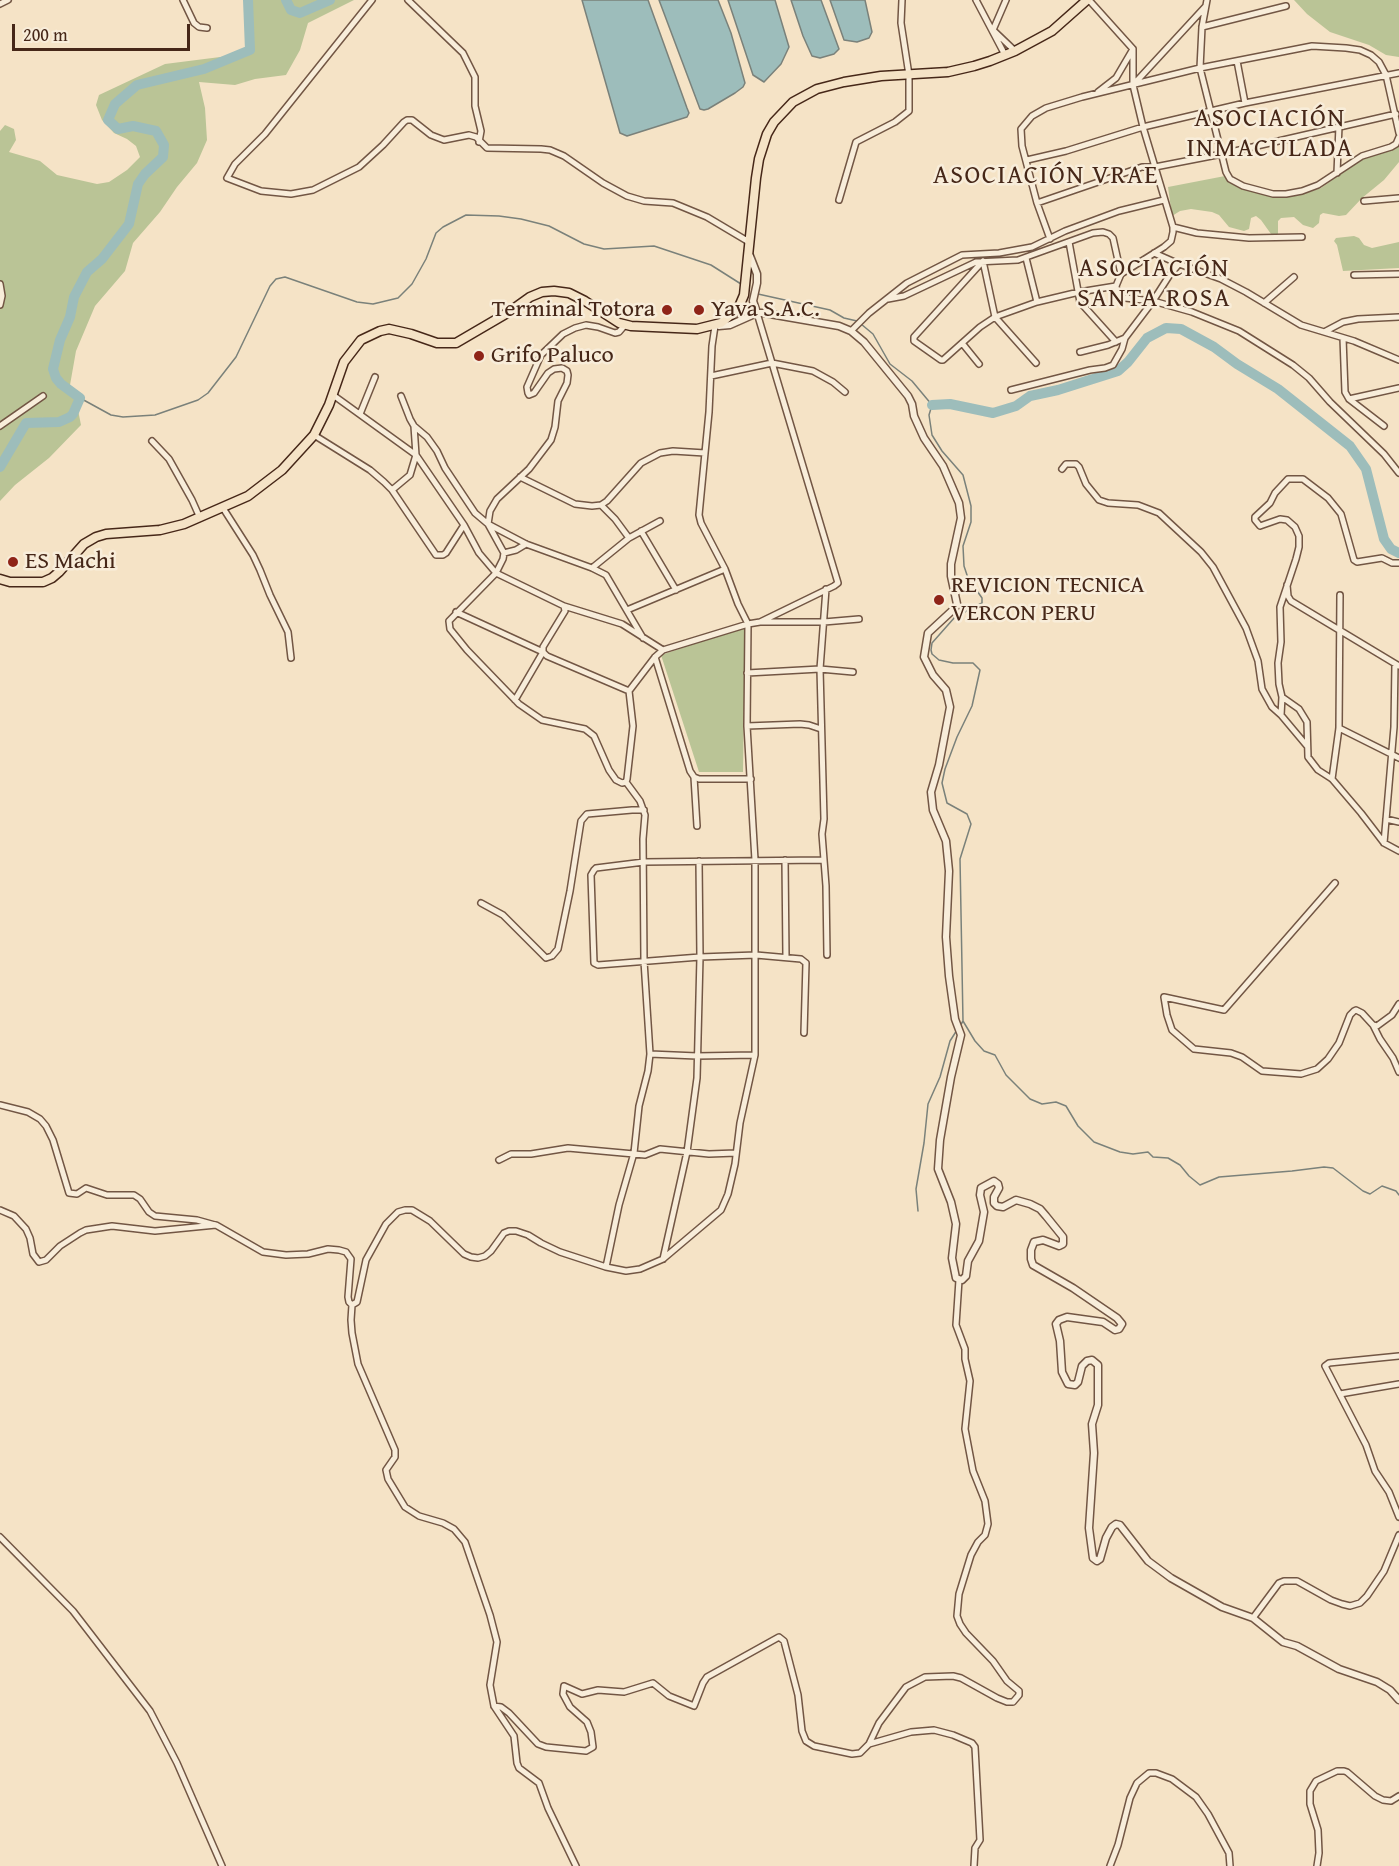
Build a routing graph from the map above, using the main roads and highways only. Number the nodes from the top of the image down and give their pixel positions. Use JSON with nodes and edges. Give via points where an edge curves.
{"nodes":[{"id":1,"x":1088,"y":0,"type":"edge"},
{"id":2,"x":0,"y":579,"type":"edge"}],
"edges":[{"from":1,"to":2,"type":"highway","via":[[1052,31],[1016,51],[948,72],[881,76],[818,88],[783,111],[767,134],[759,159],[744,295],[738,309],[715,326],[696,330],[625,325],[569,293],[554,291],[530,297],[456,343],[437,344],[390,329],[380,331],[361,340],[344,362],[314,435],[282,470],[248,496],[184,524],[96,537],[43,582]]}]}
